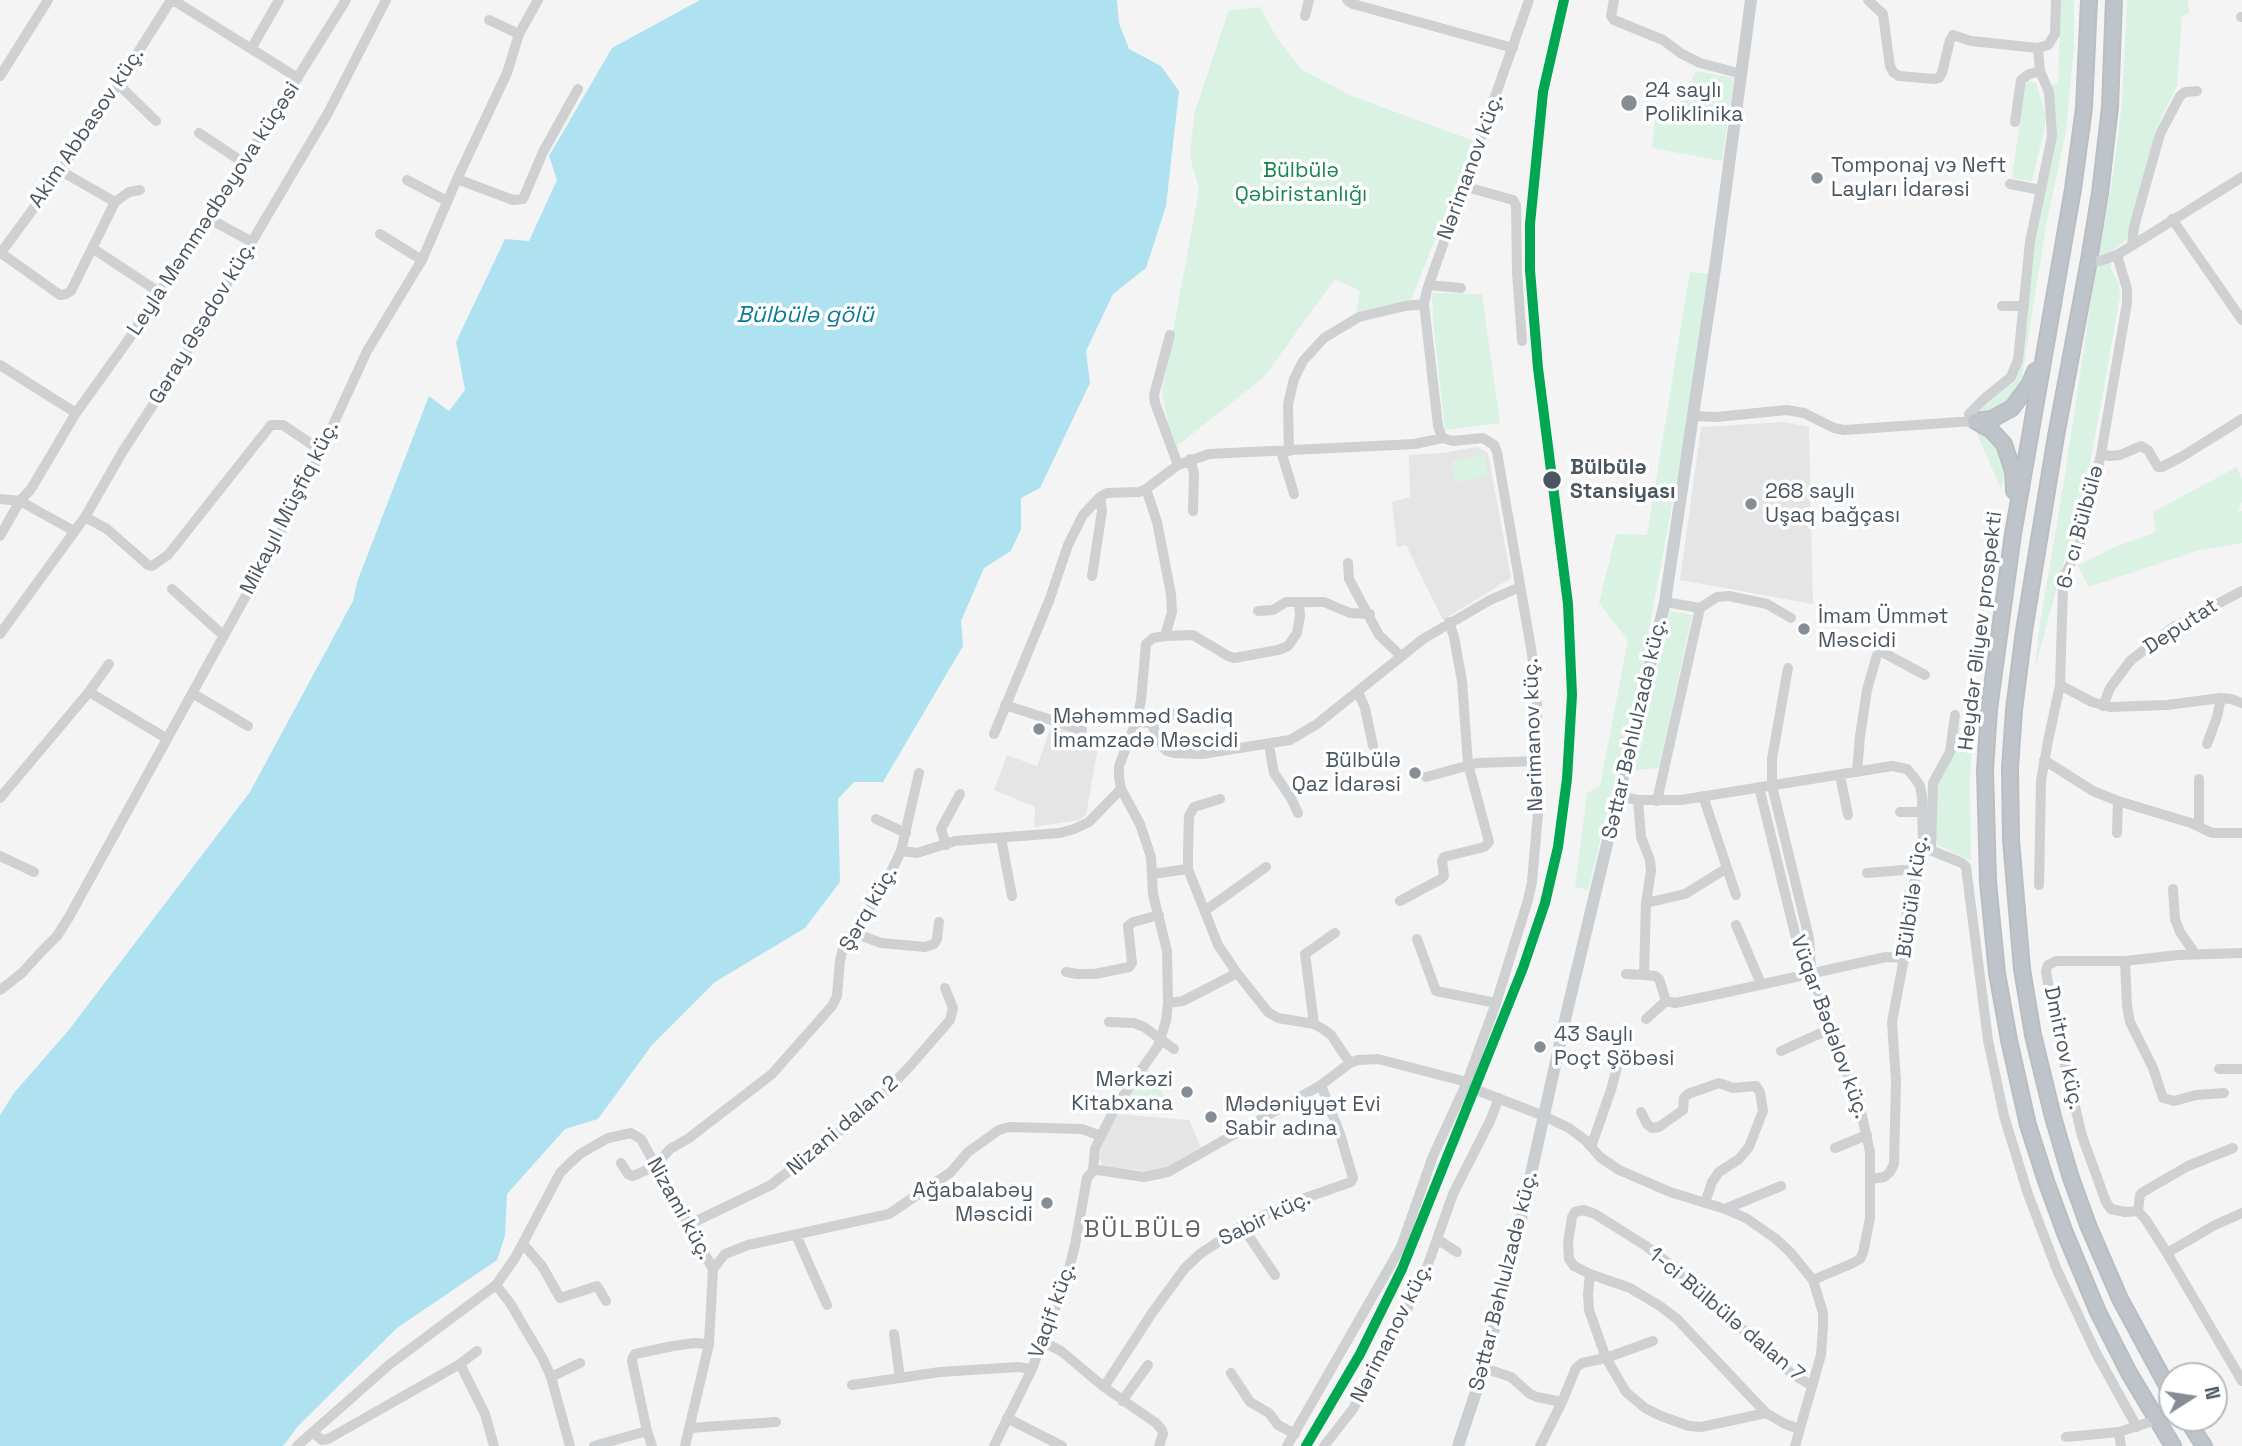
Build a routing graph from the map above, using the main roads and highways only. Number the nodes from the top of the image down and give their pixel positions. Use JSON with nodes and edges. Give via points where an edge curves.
{"nodes":[{"id":1,"x":1751,"y":0,"type":"edge"},
{"id":2,"x":2089,"y":0,"type":"edge"},
{"id":3,"x":2114,"y":0,"type":"edge"},
{"id":4,"x":2052,"y":305,"type":"junction"},
{"id":5,"x":2013,"y":534,"type":"junction"},
{"id":6,"x":2158,"y":1369,"type":"edge"},
{"id":7,"x":1458,"y":1446,"type":"edge"},
{"id":8,"x":2173,"y":1446,"type":"edge"}],
"edges":[{"from":1,"to":7,"type":"main road","name":"Səttar Bəhlulzadə küç.","via":[[1665,602],[1521,1219],[1484,1368]]},
{"from":2,"to":4,"type":"highway","name":"Heydər Əliyev prospekti","via":[[2084,108]]},
{"from":3,"to":6,"type":"highway","name":"Heydər Əliyev prospekti","via":[[2110,107],[2090,260],[2056,436],[2014,710],[2011,840],[2022,969],[2046,1092],[2088,1225]]},
{"from":4,"to":5,"type":"highway","name":"Heydər Əliyev prospekti"},
{"from":4,"to":5,"type":"highway","via":[[2037,365],[2021,399],[2002,415],[1972,421],[1991,430],[2009,455]]},
{"from":5,"to":8,"type":"highway","name":"Heydər Əliyev prospekti","via":[[1985,770],[1988,882],[1997,973],[2018,1083],[2065,1233],[2098,1312]]}]}
